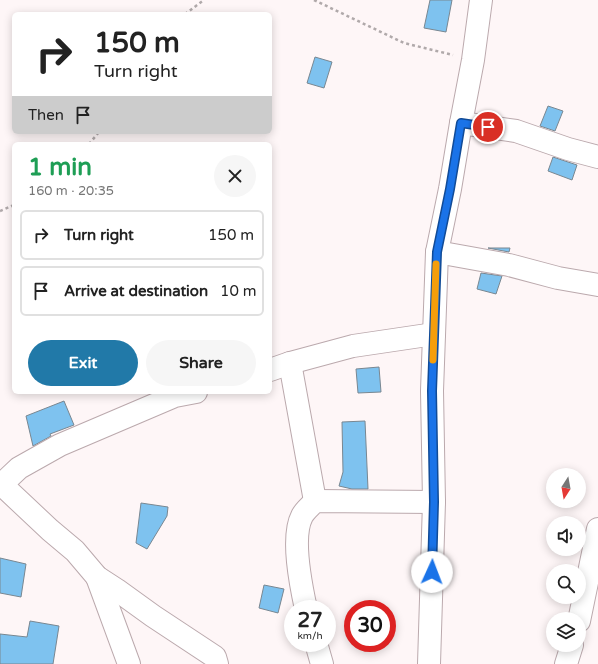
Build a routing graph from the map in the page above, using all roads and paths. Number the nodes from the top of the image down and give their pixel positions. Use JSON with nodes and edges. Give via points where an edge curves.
{"nodes":[{"id":1,"x":204,"y":0,"type":"edge"},
{"id":2,"x":314,"y":0,"type":"edge"},
{"id":3,"x":481,"y":0,"type":"edge"},
{"id":4,"x":189,"y":12,"type":"edge"},
{"id":5,"x":473,"y":60,"type":"junction"},
{"id":6,"x":461,"y":123,"type":"junction"},
{"id":7,"x":598,"y":157,"type":"edge"},
{"id":8,"x":12,"y":206,"type":"edge"},
{"id":9,"x":0,"y":211,"type":"edge"},
{"id":10,"x":437,"y":252,"type":"junction"},
{"id":11,"x":598,"y":285,"type":"edge"},
{"id":12,"x":434,"y":334,"type":"junction"},
{"id":13,"x":280,"y":367,"type":"edge"},
{"id":14,"x":186,"y":394,"type":"edge"},
{"id":15,"x":0,"y":484,"type":"edge"},
{"id":16,"x":315,"y":501,"type":"junction"},
{"id":17,"x":434,"y":502,"type":"junction"},
{"id":18,"x":598,"y":529,"type":"edge"},
{"id":19,"x":97,"y":577,"type":"junction"},
{"id":20,"x":304,"y":600,"type":"edge"},
{"id":21,"x":581,"y":612,"type":"edge"},
{"id":22,"x":319,"y":652,"type":"edge"},
{"id":23,"x":570,"y":652,"type":"edge"},
{"id":24,"x":220,"y":662,"type":"edge"},
{"id":25,"x":129,"y":664,"type":"edge"},
{"id":26,"x":322,"y":664,"type":"edge"},
{"id":27,"x":429,"y":664,"type":"edge"},
{"id":28,"x":566,"y":664,"type":"edge"}],
"edges":[{"from":1,"to":4,"type":"path"},
{"from":2,"to":5,"type":"path","via":[[404,43]]},
{"from":3,"to":5,"type":"street"},
{"from":5,"to":6,"type":"street"},
{"from":6,"to":7,"type":"street","via":[[516,131]]},
{"from":6,"to":10,"type":"street"},
{"from":8,"to":9,"type":"path"},
{"from":10,"to":11,"type":"street"},
{"from":10,"to":12,"type":"street"},
{"from":12,"to":13,"type":"street","via":[[353,346]]},
{"from":12,"to":17,"type":"street"},
{"from":13,"to":16,"type":"street"},
{"from":14,"to":15,"type":"street","via":[[175,396],[60,445],[19,468]]},
{"from":15,"to":19,"type":"street","via":[[75,551]]},
{"from":16,"to":17,"type":"street"},
{"from":16,"to":20,"type":"street","via":[[302,515],[298,528],[299,576]]},
{"from":17,"to":27,"type":"street"},
{"from":18,"to":21,"type":"street"},
{"from":19,"to":24,"type":"street"},
{"from":19,"to":25,"type":"street"},
{"from":22,"to":26,"type":"street"},
{"from":23,"to":28,"type":"street"}]}
